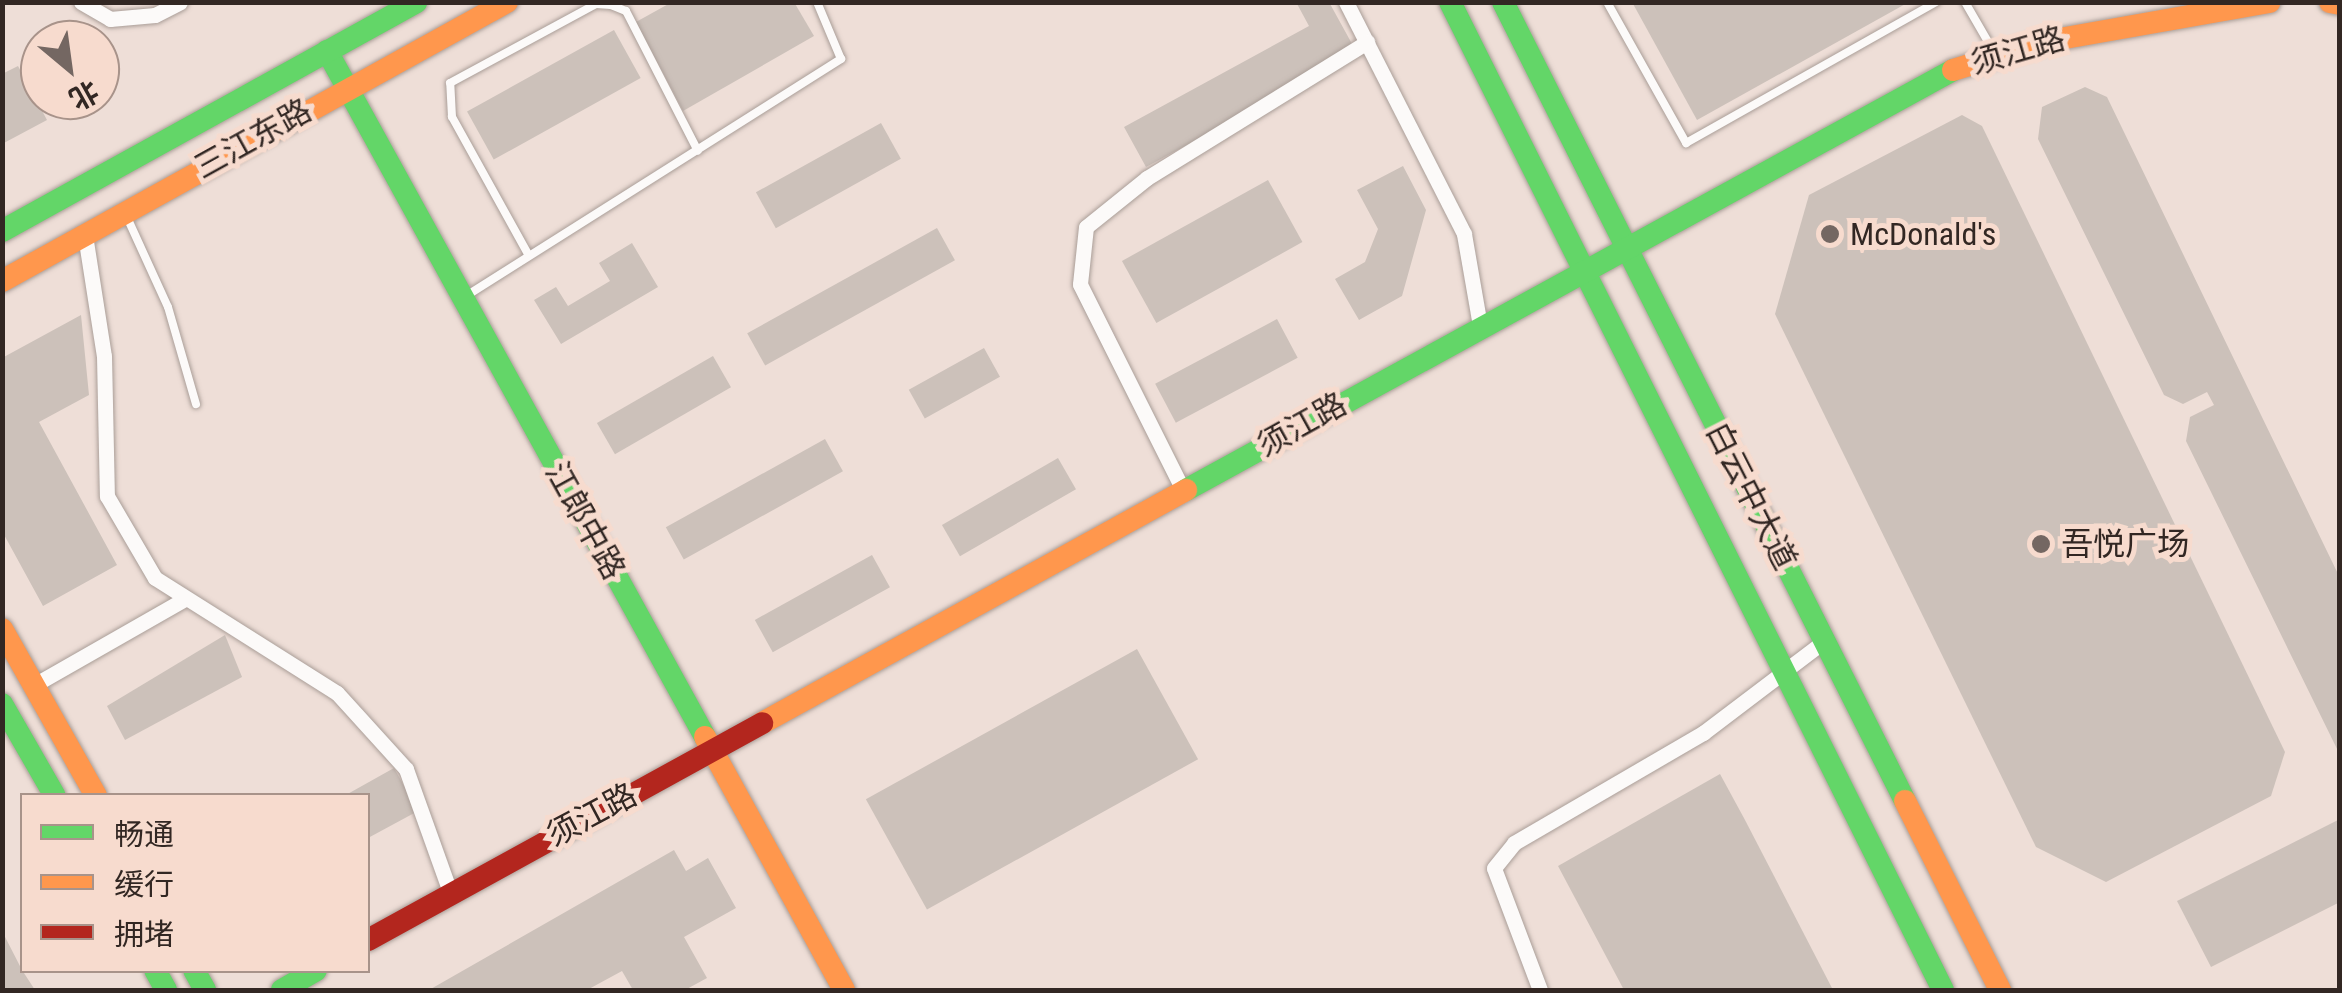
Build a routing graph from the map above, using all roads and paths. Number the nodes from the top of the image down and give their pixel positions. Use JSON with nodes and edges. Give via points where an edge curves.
{"nodes":[{"id":1,"x":81,"y":2,"type":"edge"},
{"id":2,"x":180,"y":2,"type":"edge"},
{"id":3,"x":416,"y":2,"type":"edge"},
{"id":4,"x":507,"y":2,"type":"edge"},
{"id":5,"x":817,"y":2,"type":"edge"},
{"id":6,"x":1346,"y":2,"type":"edge"},
{"id":7,"x":1450,"y":2,"type":"edge"},
{"id":8,"x":1503,"y":2,"type":"edge"},
{"id":9,"x":1607,"y":2,"type":"edge"},
{"id":10,"x":1936,"y":2,"type":"edge"},
{"id":11,"x":1966,"y":2,"type":"edge"},
{"id":12,"x":2270,"y":2,"type":"edge"},
{"id":13,"x":2330,"y":2,"type":"edge"},
{"id":14,"x":2340,"y":4,"type":"edge"},
{"id":15,"x":1368,"y":42,"type":"junction"},
{"id":16,"x":327,"y":51,"type":"junction"},
{"id":17,"x":1996,"y":56,"type":"junction"},
{"id":18,"x":344,"y":88,"type":"junction"},
{"id":19,"x":698,"y":151,"type":"junction"},
{"id":20,"x":124,"y":211,"type":"junction"},
{"id":21,"x":2,"y":230,"type":"edge"},
{"id":22,"x":85,"y":235,"type":"junction"},
{"id":23,"x":1627,"y":249,"type":"junction"},
{"id":24,"x":528,"y":254,"type":"junction"},
{"id":25,"x":1585,"y":274,"type":"junction"},
{"id":26,"x":2,"y":280,"type":"edge"},
{"id":27,"x":463,"y":298,"type":"junction"},
{"id":28,"x":1480,"y":326,"type":"junction"},
{"id":29,"x":196,"y":404,"type":"dead end"},
{"id":30,"x":1183,"y":490,"type":"junction"},
{"id":31,"x":182,"y":600,"type":"junction"},
{"id":32,"x":2,"y":629,"type":"edge"},
{"id":33,"x":1824,"y":640,"type":"junction"},
{"id":34,"x":1784,"y":672,"type":"junction"},
{"id":35,"x":34,"y":684,"type":"junction"},
{"id":36,"x":2,"y":704,"type":"edge"},
{"id":37,"x":714,"y":749,"type":"junction"},
{"id":38,"x":53,"y":793,"type":"edge"},
{"id":39,"x":94,"y":793,"type":"edge"},
{"id":40,"x":450,"y":892,"type":"junction"},
{"id":41,"x":370,"y":939,"type":"edge"},
{"id":42,"x":311,"y":973,"type":"edge"},
{"id":43,"x":282,"y":990,"type":"edge"},
{"id":44,"x":844,"y":990,"type":"edge"},
{"id":45,"x":1540,"y":990,"type":"edge"},
{"id":46,"x":1943,"y":990,"type":"edge"},
{"id":47,"x":2000,"y":990,"type":"edge"}],
"edges":[{"from":1,"to":2,"type":"street","via":[[110,19],[155,15]]},
{"from":3,"to":16,"type":"main road","name":"三江东路"},
{"from":4,"to":18,"type":"main road","name":"三江东路"},
{"from":5,"to":19,"type":"lane","via":[[842,58]]},
{"from":6,"to":15,"type":"street"},
{"from":7,"to":25,"type":"main road","name":"白云中大道"},
{"from":8,"to":23,"type":"main road","name":"白云中大道"},
{"from":9,"to":10,"type":"lane","via":[[1686,143]]},
{"from":11,"to":17,"type":"lane"},
{"from":12,"to":17,"type":"main road","name":"须江路","via":[[2197,10]]},
{"from":13,"to":14,"type":"main road"},
{"from":15,"to":28,"type":"street","via":[[1464,234]]},
{"from":15,"to":30,"type":"street","via":[[1147,178],[1086,227],[1080,284]]},
{"from":16,"to":18,"type":"main road","name":"江郎中路"},
{"from":16,"to":21,"type":"main road","name":"三江东路"},
{"from":17,"to":23,"type":"main road","name":"须江路","via":[[1948,71],[1855,119]]},
{"from":18,"to":20,"type":"main road","name":"三江东路"},
{"from":18,"to":27,"type":"main road","name":"江郎中路"},
{"from":19,"to":24,"type":"lane"},
{"from":19,"to":24,"type":"lane","via":[[626,12],[611,5],[596,4],[450,83],[452,117]]},
{"from":20,"to":22,"type":"main road","name":"三江东路"},
{"from":20,"to":29,"type":"lane","via":[[168,306]]},
{"from":22,"to":26,"type":"main road","name":"三江东路"},
{"from":22,"to":31,"type":"street","via":[[104,356],[107,496],[156,578]]},
{"from":23,"to":25,"type":"main road","name":"须江路"},
{"from":23,"to":33,"type":"main road","name":"白云中大道"},
{"from":24,"to":27,"type":"lane"},
{"from":25,"to":28,"type":"main road","name":"须江路"},
{"from":25,"to":34,"type":"main road","name":"白云中大道"},
{"from":27,"to":37,"type":"main road","name":"江郎中路"},
{"from":28,"to":30,"type":"main road","name":"须江路"},
{"from":30,"to":37,"type":"main road","name":"须江路"},
{"from":31,"to":35,"type":"street"},
{"from":31,"to":40,"type":"street","via":[[338,693],[406,769]]},
{"from":32,"to":35,"type":"main road"},
{"from":33,"to":34,"type":"street"},
{"from":33,"to":47,"type":"main road","name":"白云中大道"},
{"from":34,"to":45,"type":"street","via":[[1703,733],[1514,843],[1494,868]]},
{"from":34,"to":46,"type":"main road","name":"白云中大道"},
{"from":35,"to":39,"type":"main road"},
{"from":36,"to":38,"type":"main road"},
{"from":37,"to":40,"type":"main road","name":"须江路"},
{"from":37,"to":44,"type":"main road","name":"江郎中路"},
{"from":40,"to":41,"type":"main road","name":"须江路"},
{"from":42,"to":43,"type":"main road"}]}
